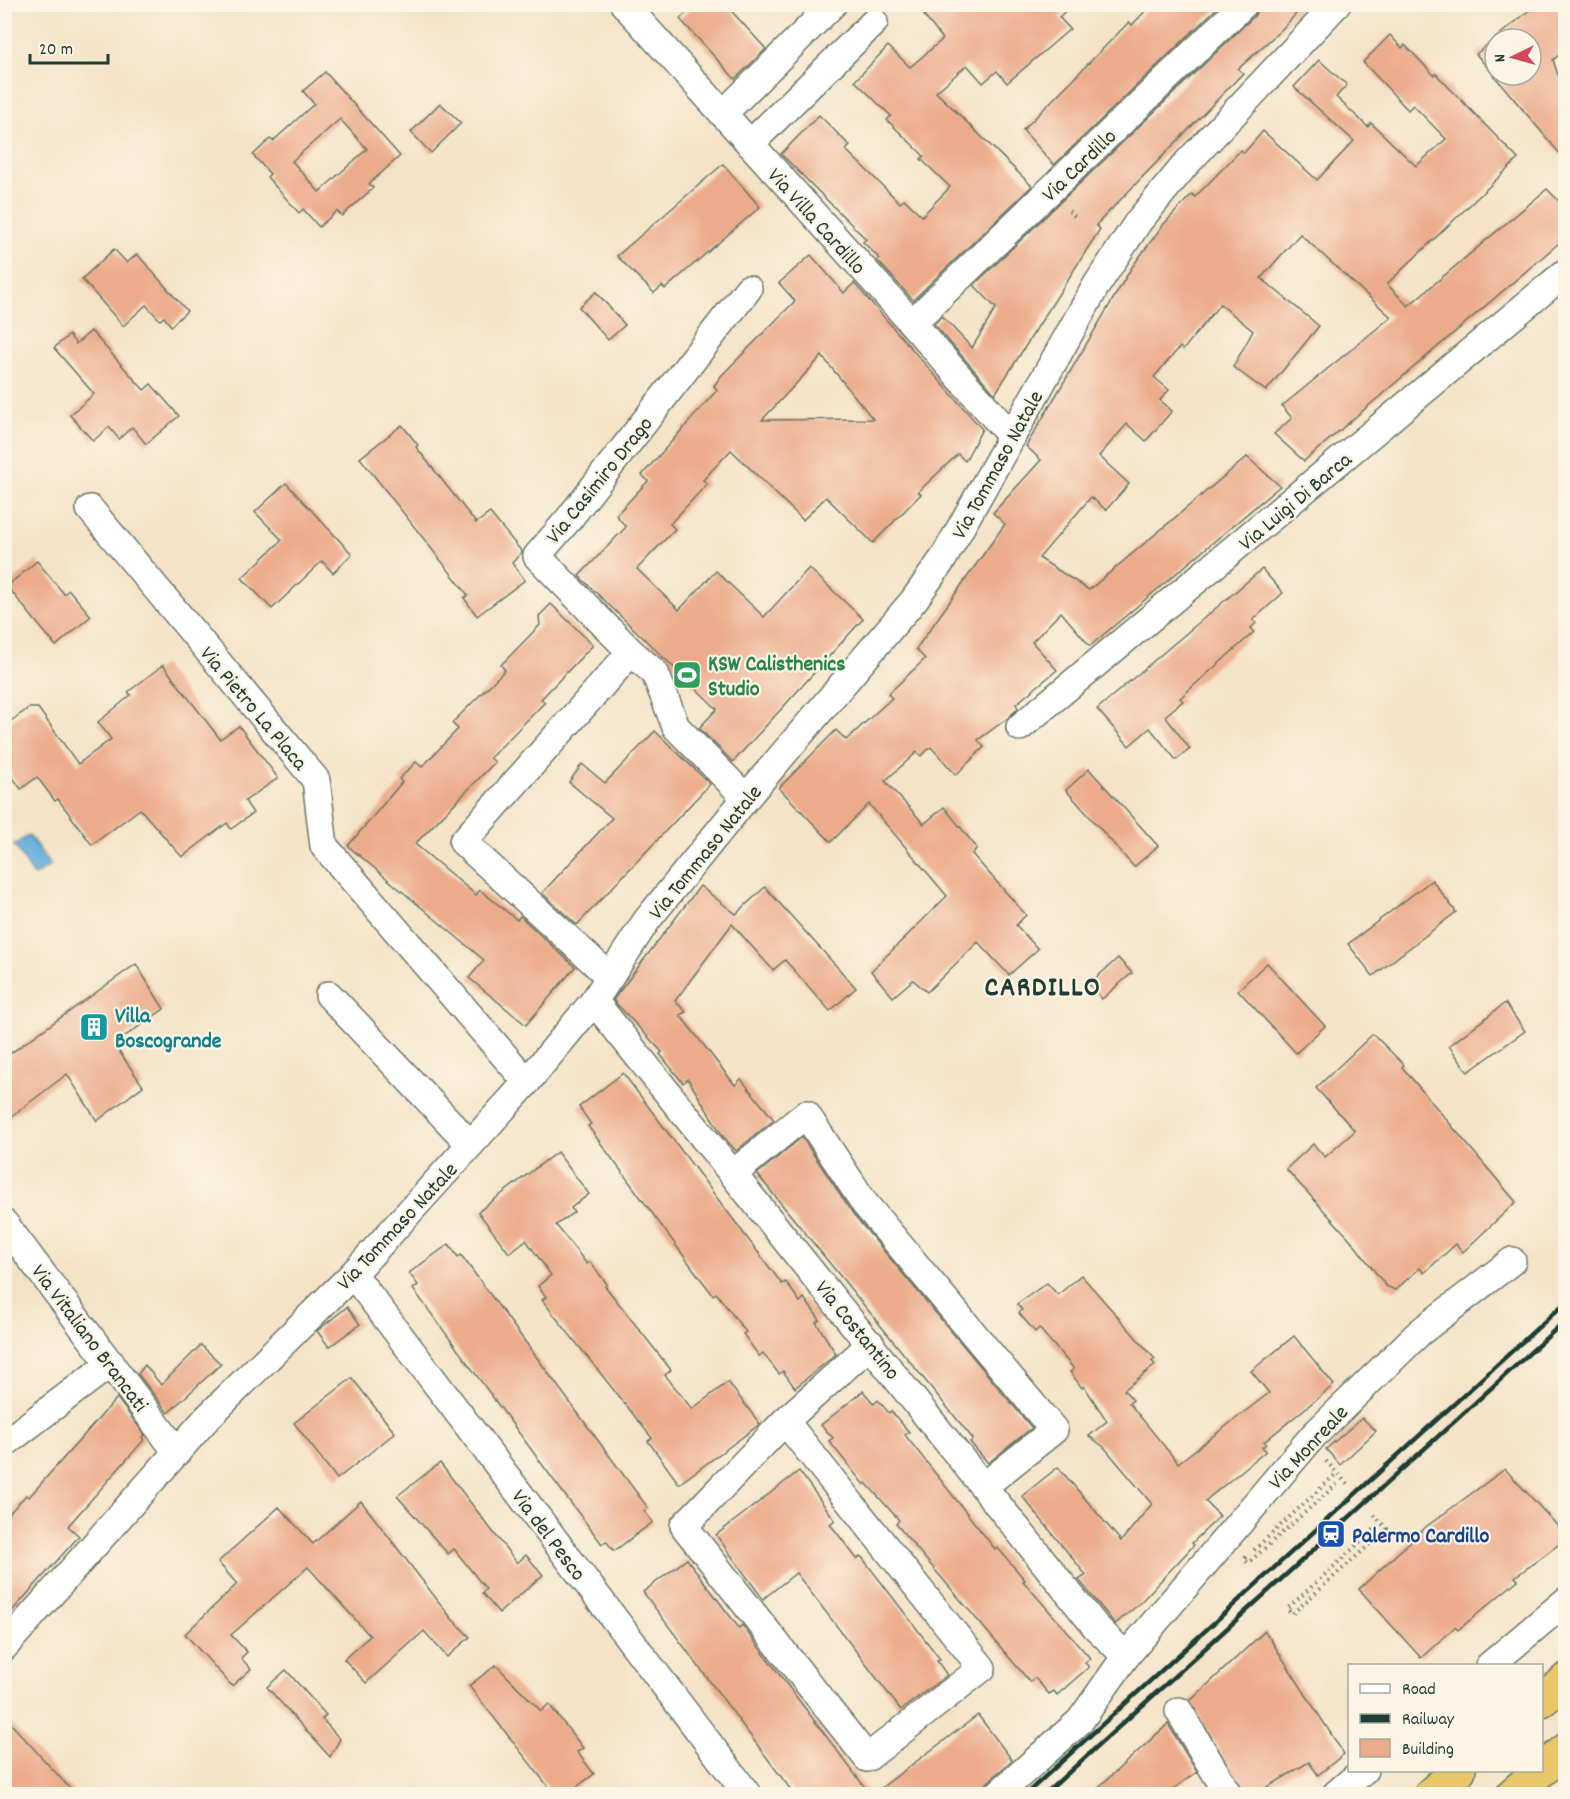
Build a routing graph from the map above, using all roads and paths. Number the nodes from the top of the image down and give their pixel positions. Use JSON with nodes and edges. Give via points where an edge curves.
{"nodes":[{"id":1,"x":624,"y":4,"type":"edge"},
{"id":2,"x":833,"y":4,"type":"edge"},
{"id":3,"x":1244,"y":4,"type":"edge"},
{"id":4,"x":1337,"y":4,"type":"edge"},
{"id":5,"x":874,"y":21,"type":"dead end"},
{"id":6,"x":723,"y":114,"type":"junction"},
{"id":7,"x":750,"y":144,"type":"junction"},
{"id":8,"x":1069,"y":211,"type":"dead end"},
{"id":9,"x":1076,"y":218,"type":"dead end"},
{"id":10,"x":1566,"y":272,"type":"edge"},
{"id":11,"x":748,"y":289,"type":"dead end"},
{"id":12,"x":912,"y":323,"type":"junction"},
{"id":13,"x":1011,"y":436,"type":"junction"},
{"id":14,"x":90,"y":509,"type":"dead end"},
{"id":15,"x":631,"y":652,"type":"junction"},
{"id":16,"x":1020,"y":727,"type":"dead end"},
{"id":17,"x":746,"y":798,"type":"junction"},
{"id":18,"x":610,"y":977,"type":"junction"},
{"id":19,"x":329,"y":994,"type":"dead end"},
{"id":20,"x":594,"y":1001,"type":"junction"},
{"id":21,"x":527,"y":1082,"type":"junction"},
{"id":22,"x":471,"y":1144,"type":"junction"},
{"id":23,"x":734,"y":1173,"type":"junction"},
{"id":24,"x":4,"y":1223,"type":"edge"},
{"id":25,"x":1512,"y":1261,"type":"dead end"},
{"id":26,"x":353,"y":1274,"type":"junction"},
{"id":27,"x":871,"y":1344,"type":"junction"},
{"id":28,"x":111,"y":1363,"type":"junction"},
{"id":29,"x":785,"y":1421,"type":"junction"},
{"id":30,"x":4,"y":1444,"type":"edge"},
{"id":31,"x":177,"y":1452,"type":"junction"},
{"id":32,"x":1337,"y":1473,"type":"dead end"},
{"id":33,"x":1338,"y":1483,"type":"dead end"},
{"id":34,"x":984,"y":1486,"type":"junction"},
{"id":35,"x":1374,"y":1515,"type":"dead end"},
{"id":36,"x":1378,"y":1526,"type":"dead end"},
{"id":37,"x":1566,"y":1601,"type":"edge"},
{"id":38,"x":4,"y":1647,"type":"edge"},
{"id":39,"x":1126,"y":1656,"type":"junction"},
{"id":40,"x":1490,"y":1664,"type":"edge"},
{"id":41,"x":1566,"y":1680,"type":"edge"},
{"id":42,"x":1543,"y":1700,"type":"edge"},
{"id":43,"x":1179,"y":1711,"type":"dead end"},
{"id":44,"x":1566,"y":1750,"type":"edge"},
{"id":45,"x":1543,"y":1768,"type":"edge"},
{"id":46,"x":1362,"y":1772,"type":"edge"},
{"id":47,"x":1457,"y":1772,"type":"edge"},
{"id":48,"x":1539,"y":1772,"type":"edge"},
{"id":49,"x":747,"y":1794,"type":"edge"},
{"id":50,"x":998,"y":1794,"type":"edge"},
{"id":51,"x":1228,"y":1794,"type":"edge"},
{"id":52,"x":1336,"y":1794,"type":"edge"},
{"id":53,"x":1431,"y":1794,"type":"edge"},
{"id":54,"x":1513,"y":1794,"type":"edge"}],
"edges":[{"from":1,"to":6,"type":"street","name":"Via Villa Cardillo"},
{"from":2,"to":6,"type":"street"},
{"from":3,"to":12,"type":"street","name":"Via Cardillo"},
{"from":4,"to":13,"type":"street","name":"Via Tommaso Natale","via":[[1186,164],[1138,222],[1096,286]]},
{"from":5,"to":7,"type":"street"},
{"from":6,"to":7,"type":"street","name":"Via Villa Cardillo"},
{"from":7,"to":12,"type":"street","name":"Via Villa Cardillo"},
{"from":8,"to":9,"type":"path","name":"Via Cardillo"},
{"from":10,"to":16,"type":"street","name":"Via Luigi Di Barca"},
{"from":11,"to":15,"type":"street","name":"Via Casimiro Drago","via":[[537,556]]},
{"from":12,"to":13,"type":"street","name":"Via Villa Cardillo"},
{"from":13,"to":17,"type":"street","name":"Via Tommaso Natale","via":[[943,559],[914,600]]},
{"from":14,"to":21,"type":"street","name":"Via Pietro La Placa","via":[[316,780],[324,846]]},
{"from":15,"to":17,"type":"street","name":"Via Casimiro Drago","via":[[655,673],[676,727]]},
{"from":15,"to":18,"type":"street","via":[[463,842]]},
{"from":17,"to":18,"type":"street","name":"Via Tommaso Natale","via":[[647,920]]},
{"from":18,"to":20,"type":"street","name":"Via Tommaso Natale"},
{"from":19,"to":22,"type":"street"},
{"from":20,"to":21,"type":"street","name":"Via Tommaso Natale"},
{"from":20,"to":23,"type":"street","name":"Via Costantino"},
{"from":21,"to":22,"type":"street","name":"Via Tommaso Natale"},
{"from":22,"to":26,"type":"street","name":"Via Tommaso Natale"},
{"from":23,"to":27,"type":"street","name":"Via Costantino"},
{"from":23,"to":34,"type":"street","via":[[806,1114],[865,1204],[1054,1430]]},
{"from":24,"to":28,"type":"street","name":"Via Vitaliano Brancati"},
{"from":25,"to":39,"type":"street","name":"Via Monreale","via":[[1420,1332],[1314,1435]]},
{"from":26,"to":31,"type":"street","name":"Via Tommaso Natale"},
{"from":26,"to":49,"type":"street","name":"Via del Pesco"},
{"from":27,"to":29,"type":"street"},
{"from":27,"to":34,"type":"street","name":"Via Costantino"},
{"from":28,"to":30,"type":"street"},
{"from":28,"to":31,"type":"street","name":"Via Vitaliano Brancati"},
{"from":29,"to":29,"type":"street","via":[[982,1668],[867,1758],[684,1526]]},
{"from":31,"to":38,"type":"street","name":"Via Tommaso Natale"},
{"from":32,"to":33,"type":"path","via":[[1244,1559],[1248,1563]]},
{"from":34,"to":39,"type":"street","name":"Via Costantino","via":[[1096,1627]]},
{"from":35,"to":36,"type":"path","via":[[1387,1529],[1292,1614],[1287,1609]]},
{"from":37,"to":40,"type":"street"},
{"from":39,"to":50,"type":"street","name":"Via Monreale","via":[[1080,1721]]},
{"from":41,"to":42,"type":"highway"},
{"from":43,"to":51,"type":"street"},
{"from":44,"to":45,"type":"highway"},
{"from":46,"to":52,"type":"street"},
{"from":47,"to":53,"type":"highway"},
{"from":48,"to":54,"type":"highway"}]}
